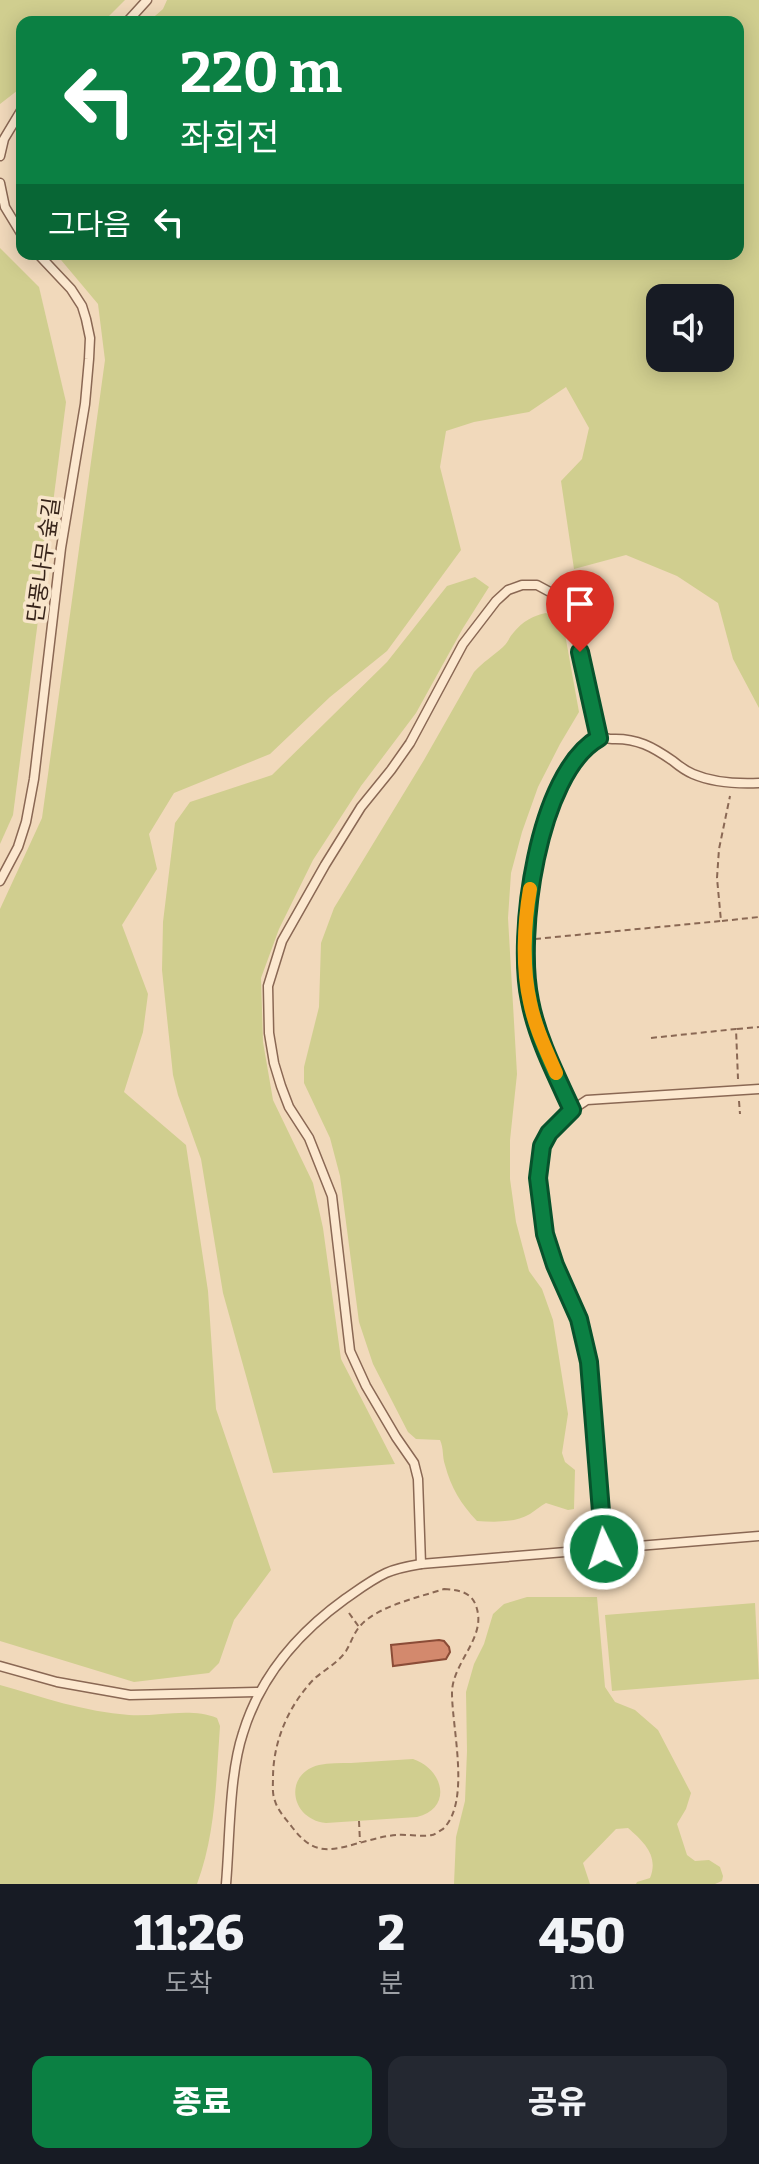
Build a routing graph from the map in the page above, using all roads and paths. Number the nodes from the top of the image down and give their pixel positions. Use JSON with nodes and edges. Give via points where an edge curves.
{"nodes":[{"id":1,"x":147,"y":0,"type":"edge"},
{"id":2,"x":132,"y":16,"type":"edge"},
{"id":3,"x":16,"y":119,"type":"edge"},
{"id":4,"x":0,"y":156,"type":"edge"},
{"id":5,"x":0,"y":183,"type":"edge"},
{"id":6,"x":16,"y":225,"type":"edge"},
{"id":7,"x":44,"y":260,"type":"edge"},
{"id":8,"x":599,"y":738,"type":"junction"},
{"id":9,"x":733,"y":783,"type":"junction"},
{"id":10,"x":759,"y":783,"type":"edge"},
{"id":11,"x":0,"y":881,"type":"edge"},
{"id":12,"x":759,"y":917,"type":"edge"},
{"id":13,"x":721,"y":921,"type":"junction"},
{"id":14,"x":526,"y":939,"type":"junction"},
{"id":15,"x":759,"y":1027,"type":"edge"},
{"id":16,"x":736,"y":1029,"type":"junction"},
{"id":17,"x":651,"y":1038,"type":"dead end"},
{"id":18,"x":737,"y":1064,"type":"dead end"},
{"id":19,"x":759,"y":1089,"type":"edge"},
{"id":20,"x":572,"y":1110,"type":"junction"},
{"id":21,"x":759,"y":1536,"type":"edge"},
{"id":22,"x":604,"y":1549,"type":"junction"},
{"id":23,"x":421,"y":1564,"type":"junction"},
{"id":24,"x":341,"y":1602,"type":"junction"},
{"id":25,"x":359,"y":1627,"type":"junction"},
{"id":26,"x":0,"y":1666,"type":"edge"},
{"id":27,"x":259,"y":1692,"type":"junction"},
{"id":28,"x":359,"y":1821,"type":"dead end"},
{"id":29,"x":360,"y":1843,"type":"junction"},
{"id":30,"x":226,"y":1884,"type":"edge"}],
"edges":[{"from":1,"to":2,"type":"lane"},
{"from":3,"to":4,"type":"lane"},
{"from":5,"to":6,"type":"lane"},
{"from":7,"to":11,"type":"lane","name":"단풍나무 숲길","via":[[82,306],[89,359],[34,779],[18,847]]},
{"from":8,"to":9,"type":"lane","via":[[649,745],[692,774]]},
{"from":8,"to":14,"type":"lane","via":[[578,754],[550,807],[527,903]]},
{"from":8,"to":23,"type":"lane","via":[[571,610],[563,599],[537,585],[508,590],[463,644],[410,743],[325,865],[282,941],[268,986],[269,1033],[281,1086],[332,1196],[350,1351],[414,1463]]},
{"from":9,"to":10,"type":"lane"},
{"from":9,"to":13,"type":"path","via":[[719,849]]},
{"from":12,"to":13,"type":"path"},
{"from":13,"to":14,"type":"path"},
{"from":14,"to":20,"type":"lane","via":[[530,1001]]},
{"from":15,"to":16,"type":"path"},
{"from":16,"to":17,"type":"path"},
{"from":16,"to":18,"type":"path"},
{"from":19,"to":20,"type":"lane","via":[[587,1100]]},
{"from":20,"to":22,"type":"lane","via":[[542,1146],[538,1178],[545,1234],[587,1350]]},
{"from":21,"to":22,"type":"lane"},
{"from":22,"to":23,"type":"lane"},
{"from":23,"to":24,"type":"lane","via":[[387,1573]]},
{"from":24,"to":25,"type":"path"},
{"from":24,"to":27,"type":"lane","via":[[293,1645]]},
{"from":25,"to":29,"type":"path","via":[[346,1652],[314,1680],[287,1718],[273,1759],[273,1783],[280,1811],[315,1849]]},
{"from":25,"to":29,"type":"path","via":[[382,1611],[444,1589],[470,1596],[479,1618],[453,1681],[458,1755],[453,1815],[433,1835],[391,1835]]},
{"from":26,"to":27,"type":"lane","via":[[130,1695]]},
{"from":27,"to":30,"type":"lane","via":[[238,1751]]},
{"from":28,"to":29,"type":"path"}]}
